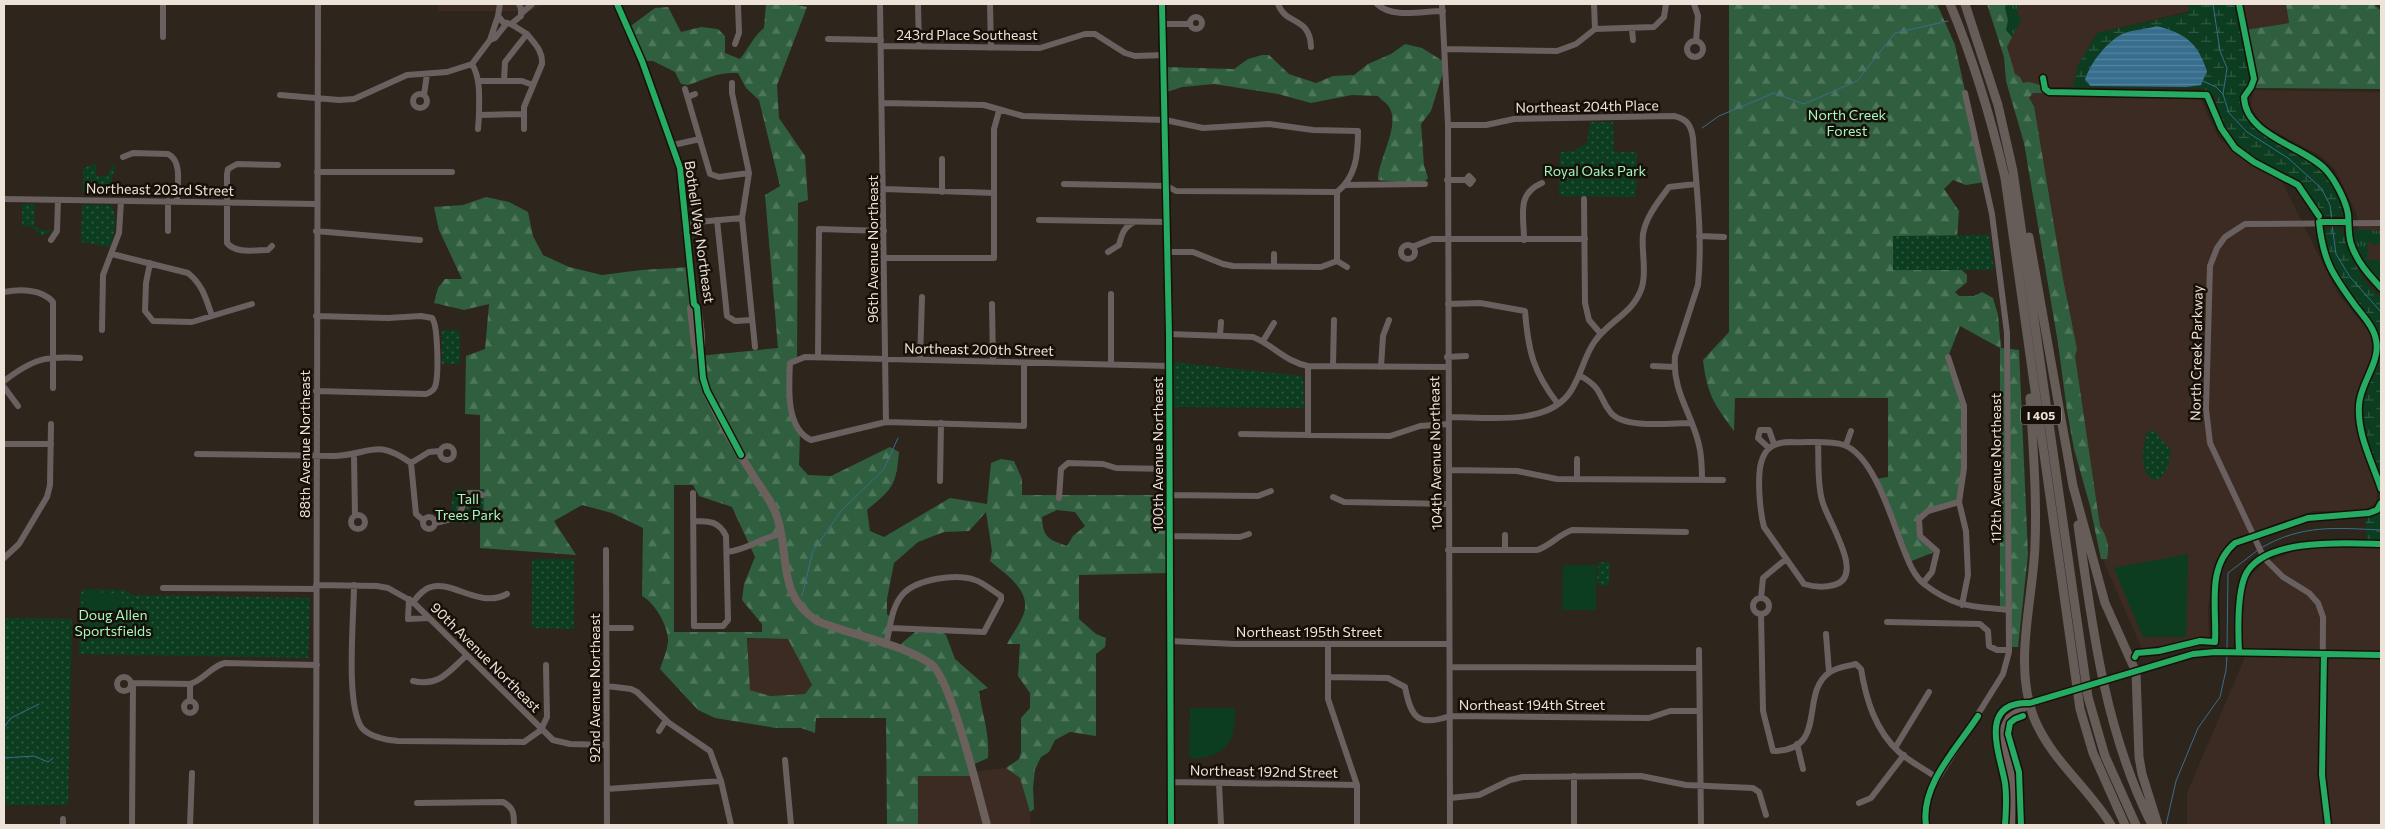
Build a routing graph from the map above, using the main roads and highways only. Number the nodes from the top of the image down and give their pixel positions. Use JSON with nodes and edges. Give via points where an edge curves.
{"nodes":[{"id":1,"x":617,"y":4,"type":"edge"},
{"id":2,"x":1950,"y":4,"type":"edge"},
{"id":3,"x":1954,"y":4,"type":"edge"},
{"id":4,"x":1965,"y":4,"type":"edge"},
{"id":5,"x":1970,"y":4,"type":"edge"},
{"id":6,"x":2026,"y":222,"type":"junction"},
{"id":7,"x":2030,"y":360,"type":"junction"},
{"id":8,"x":2073,"y":486,"type":"junction"},
{"id":9,"x":2381,"y":655,"type":"edge"},
{"id":10,"x":2136,"y":672,"type":"junction"},
{"id":11,"x":2030,"y":703,"type":"junction"},
{"id":12,"x":1999,"y":728,"type":"junction"},
{"id":13,"x":2155,"y":824,"type":"edge"},
{"id":14,"x":987,"y":825,"type":"edge"},
{"id":15,"x":2006,"y":825,"type":"edge"},
{"id":16,"x":2011,"y":825,"type":"edge"},
{"id":17,"x":2111,"y":825,"type":"edge"},
{"id":18,"x":2125,"y":825,"type":"edge"},
{"id":19,"x":2129,"y":825,"type":"edge"},
{"id":20,"x":2136,"y":825,"type":"edge"},
{"id":21,"x":2141,"y":825,"type":"edge"}],
"edges":[{"from":1,"to":14,"type":"main road","name":"Bothell Way Northeast","via":[[634,41],[680,168],[694,304],[701,339],[700,355],[707,391],[773,508],[781,534],[788,585],[805,614],[817,622],[886,645],[925,661],[939,672],[950,696]]},
{"from":2,"to":7,"type":"highway","number":"I 405","via":[[1978,75],[1999,151]]},
{"from":3,"to":19,"type":"highway","number":"I 405","via":[[1987,94],[2006,171],[2082,701],[2102,768]]},
{"from":4,"to":20,"type":"highway","number":"I 405","via":[[1998,105],[2013,171],[2088,697],[2105,756]]},
{"from":5,"to":6,"type":"highway","number":"I 405","via":[[2008,123]]},
{"from":6,"to":8,"type":"highway"},
{"from":6,"to":21,"type":"highway","number":"I 405","via":[[2093,698],[2108,754]]},
{"from":7,"to":11,"type":"highway","via":[[2036,513],[2025,650]]},
{"from":7,"to":18,"type":"highway","number":"I 405","via":[[2080,709],[2093,753]]},
{"from":8,"to":10,"type":"highway","via":[[2106,603]]},
{"from":8,"to":13,"type":"highway","via":[[2099,666],[2131,774]]},
{"from":9,"to":10,"type":"main road","via":[[2221,652],[2183,657]]},
{"from":10,"to":11,"type":"main road"},
{"from":10,"to":13,"type":"highway","via":[[2142,774]]},
{"from":11,"to":12,"type":"main road","via":[[2012,706],[1999,717]]},
{"from":11,"to":17,"type":"highway","via":[[2038,727],[2051,749]]},
{"from":12,"to":15,"type":"main road","via":[[1995,741],[2005,786]]},
{"from":12,"to":16,"type":"main road","via":[[2012,780]]}]}
